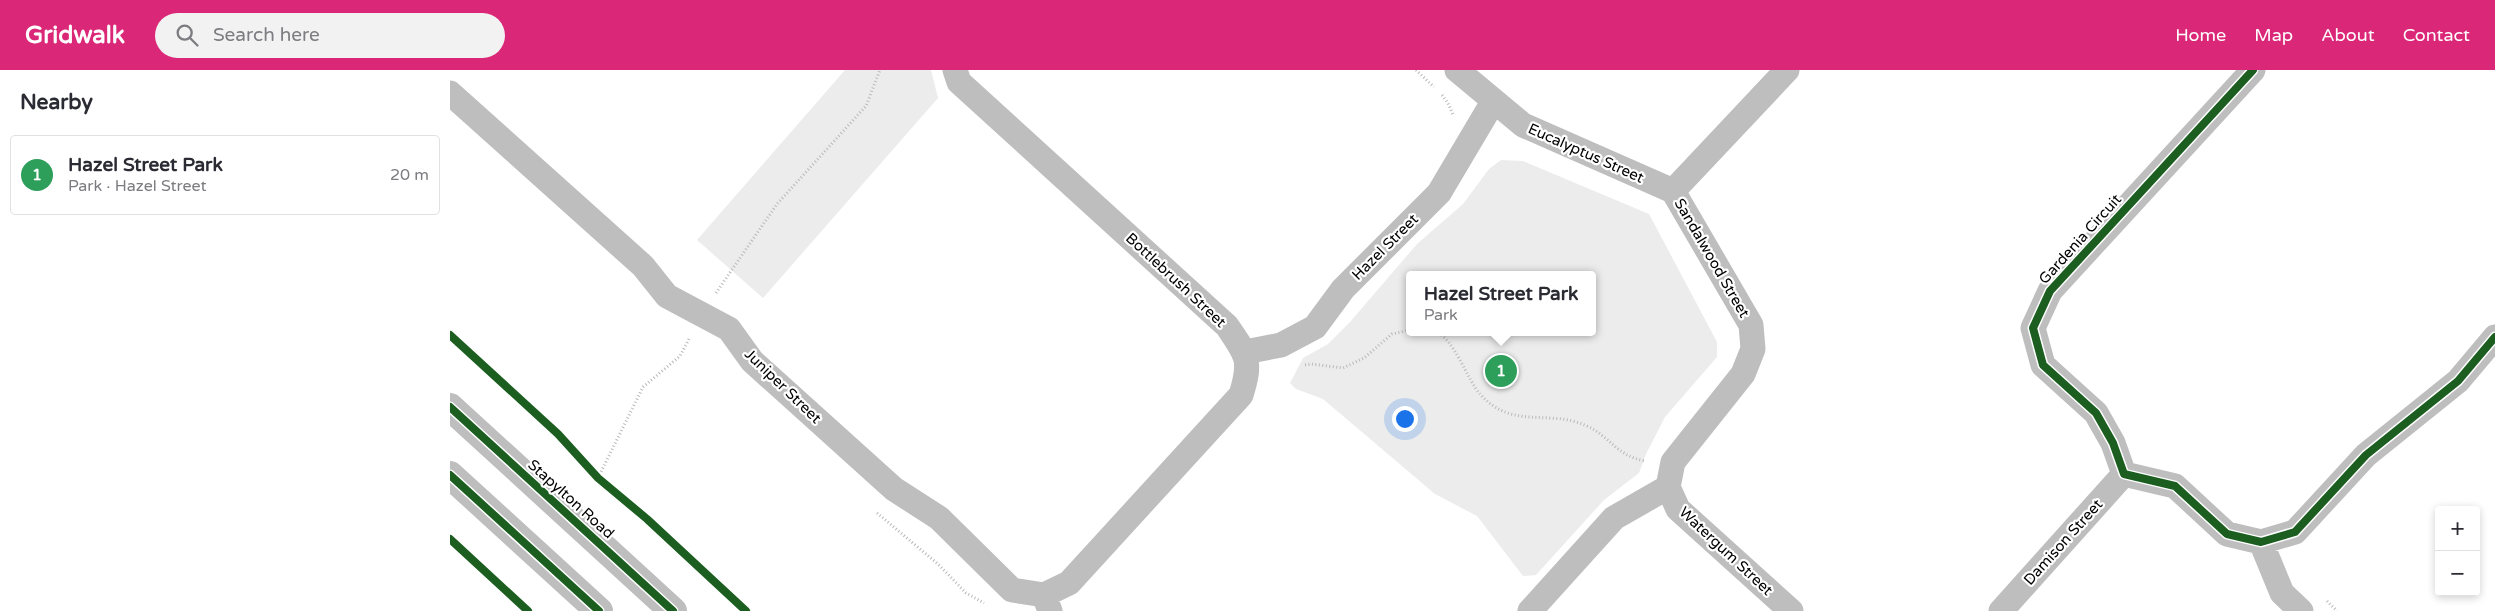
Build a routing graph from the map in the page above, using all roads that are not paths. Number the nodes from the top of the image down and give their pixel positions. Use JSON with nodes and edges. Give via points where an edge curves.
{"nodes":[{"id":1,"x":955,"y":70,"type":"edge"},
{"id":2,"x":1457,"y":70,"type":"edge"},
{"id":3,"x":1786,"y":70,"type":"edge"},
{"id":4,"x":2252,"y":70,"type":"edge"},
{"id":5,"x":450,"y":93,"type":"edge"},
{"id":6,"x":1493,"y":102,"type":"junction"},
{"id":7,"x":1673,"y":192,"type":"junction"},
{"id":8,"x":2495,"y":337,"type":"edge"},
{"id":9,"x":1245,"y":352,"type":"junction"},
{"id":10,"x":450,"y":407,"type":"edge"},
{"id":11,"x":2124,"y":474,"type":"junction"},
{"id":12,"x":450,"y":475,"type":"edge"},
{"id":13,"x":1668,"y":487,"type":"junction"},
{"id":14,"x":2261,"y":542,"type":"junction"},
{"id":15,"x":1047,"y":603,"type":"edge"},
{"id":16,"x":598,"y":611,"type":"edge"},
{"id":17,"x":673,"y":611,"type":"edge"},
{"id":18,"x":1530,"y":611,"type":"edge"},
{"id":19,"x":1791,"y":611,"type":"edge"},
{"id":20,"x":2001,"y":611,"type":"edge"},
{"id":21,"x":2301,"y":611,"type":"edge"}],
"edges":[{"from":1,"to":9,"type":"street","name":"Bottlebrush Street","via":[[959,82],[1227,326]]},
{"from":2,"to":6,"type":"street","name":"Eucalyptus Street"},
{"from":3,"to":7,"type":"street","name":"Sandalwood Street"},
{"from":4,"to":11,"type":"street","name":"Gardenia Circuit","via":[[2050,291],[2033,328],[2043,365],[2096,413],[2113,442]]},
{"from":5,"to":15,"type":"street","name":"Juniper Street","via":[[644,266],[667,296],[729,329],[752,361],[894,489],[940,518],[1012,590]]},
{"from":6,"to":7,"type":"street","name":"Eucalyptus Street","via":[[1524,126]]},
{"from":6,"to":9,"type":"street","name":"Hazel Street","via":[[1439,193],[1343,289],[1315,326],[1281,345]]},
{"from":7,"to":13,"type":"street","name":"Sandalwood Street","via":[[1751,325],[1753,349],[1743,374],[1673,462]]},
{"from":8,"to":14,"type":"street","via":[[2458,381],[2366,455],[2295,532]]},
{"from":9,"to":15,"type":"street","via":[[1248,370],[1241,395]]},
{"from":10,"to":17,"type":"main road","name":"Stapylton Road"},
{"from":11,"to":14,"type":"street","via":[[2175,486],[2227,534]]},
{"from":11,"to":20,"type":"street","name":"Damison Street"},
{"from":12,"to":16,"type":"main road"},
{"from":13,"to":18,"type":"street","via":[[1614,518]]},
{"from":13,"to":19,"type":"street","name":"Watergum Street","via":[[1678,509]]},
{"from":14,"to":21,"type":"street","via":[[2282,593]]}]}
